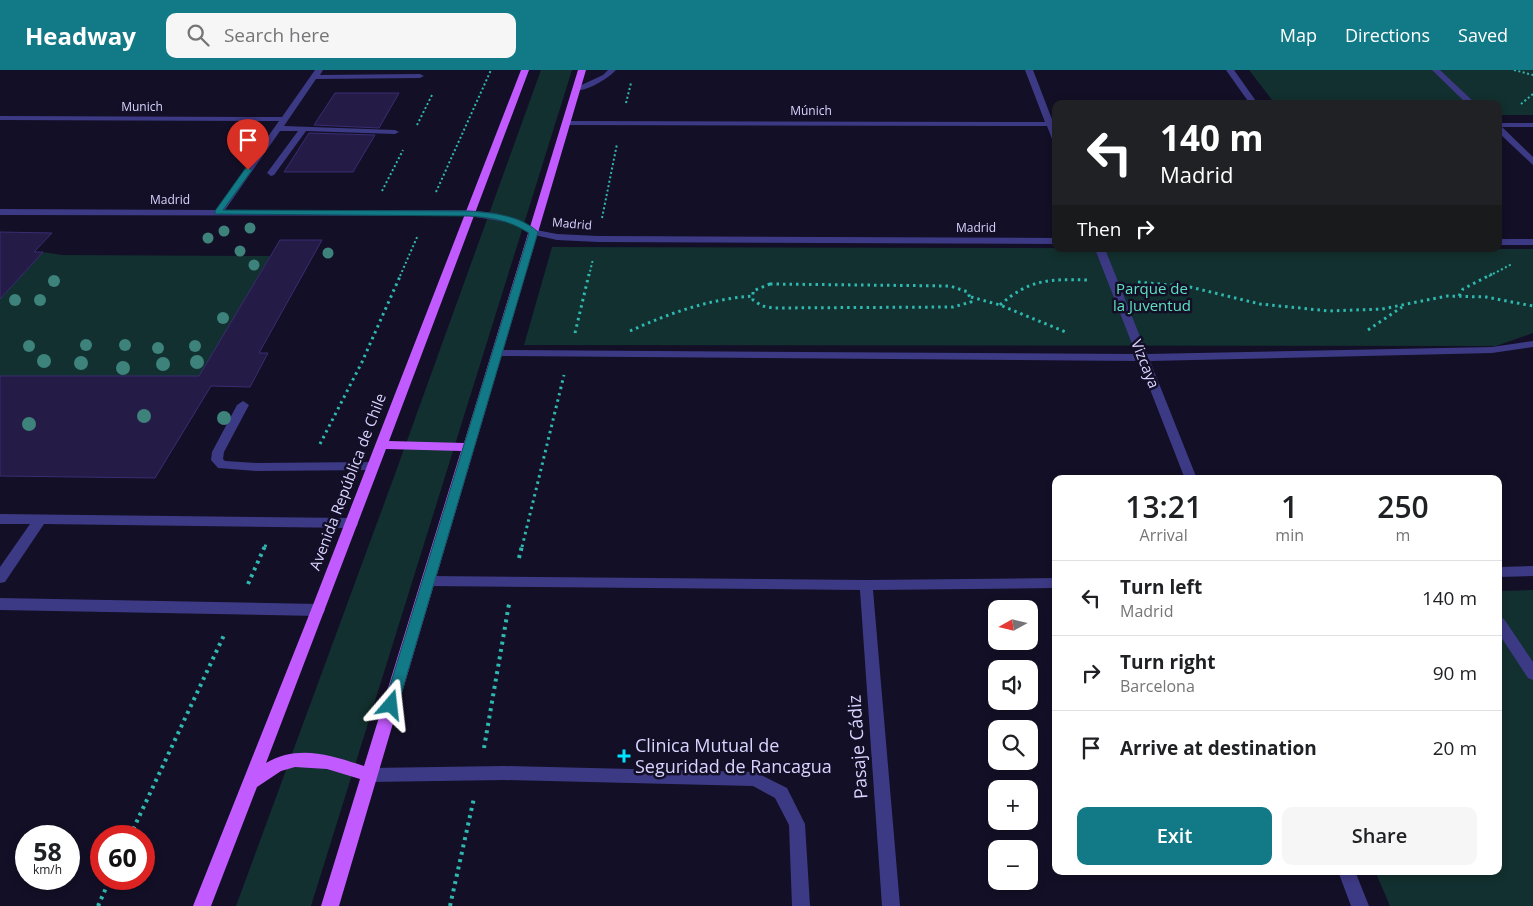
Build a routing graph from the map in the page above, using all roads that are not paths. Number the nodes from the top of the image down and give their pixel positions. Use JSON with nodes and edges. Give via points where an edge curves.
{"nodes":[{"id":1,"x":525,"y":70,"type":"edge"},
{"id":2,"x":582,"y":70,"type":"edge"},
{"id":3,"x":612,"y":70,"type":"edge"},
{"id":4,"x":1029,"y":70,"type":"edge"},
{"id":5,"x":1230,"y":70,"type":"edge"},
{"id":6,"x":1436,"y":70,"type":"edge"},
{"id":7,"x":316,"y":74,"type":"edge"},
{"id":8,"x":420,"y":76,"type":"dead end"},
{"id":9,"x":577,"y":89,"type":"junction"},
{"id":10,"x":1251,"y":100,"type":"edge"},
{"id":11,"x":1468,"y":100,"type":"edge"},
{"id":12,"x":0,"y":118,"type":"edge"},
{"id":13,"x":284,"y":119,"type":"junction"},
{"id":14,"x":1052,"y":122,"type":"edge"},
{"id":15,"x":566,"y":124,"type":"junction"},
{"id":16,"x":1052,"y":124,"type":"edge"},
{"id":17,"x":1502,"y":125,"type":"edge"},
{"id":18,"x":1533,"y":125,"type":"edge"},
{"id":19,"x":278,"y":128,"type":"junction"},
{"id":20,"x":304,"y":129,"type":"junction"},
{"id":21,"x":395,"y":132,"type":"dead end"},
{"id":22,"x":1502,"y":132,"type":"edge"},
{"id":23,"x":1533,"y":162,"type":"edge"},
{"id":24,"x":271,"y":172,"type":"dead end"},
{"id":25,"x":0,"y":212,"type":"edge"},
{"id":26,"x":218,"y":212,"type":"junction"},
{"id":27,"x":469,"y":213,"type":"junction"},
{"id":28,"x":533,"y":232,"type":"junction"},
{"id":29,"x":1052,"y":241,"type":"edge"},
{"id":30,"x":1502,"y":242,"type":"edge"},
{"id":31,"x":1533,"y":242,"type":"edge"},
{"id":32,"x":1101,"y":252,"type":"edge"},
{"id":33,"x":1533,"y":344,"type":"edge"},
{"id":34,"x":497,"y":353,"type":"junction"},
{"id":35,"x":1143,"y":358,"type":"junction"},
{"id":36,"x":243,"y":405,"type":"dead end"},
{"id":37,"x":380,"y":445,"type":"junction"},
{"id":38,"x":468,"y":448,"type":"junction"},
{"id":39,"x":372,"y":466,"type":"junction"},
{"id":40,"x":1189,"y":475,"type":"edge"},
{"id":41,"x":0,"y":518,"type":"edge"},
{"id":42,"x":41,"y":519,"type":"junction"},
{"id":43,"x":352,"y":523,"type":"junction"},
{"id":44,"x":1533,"y":571,"type":"edge"},
{"id":45,"x":1502,"y":572,"type":"edge"},
{"id":46,"x":0,"y":578,"type":"edge"},
{"id":47,"x":428,"y":581,"type":"junction"},
{"id":48,"x":1052,"y":583,"type":"edge"},
{"id":49,"x":866,"y":585,"type":"junction"},
{"id":50,"x":0,"y":604,"type":"edge"},
{"id":51,"x":318,"y":610,"type":"junction"},
{"id":52,"x":1502,"y":628,"type":"edge"},
{"id":53,"x":1533,"y":674,"type":"edge"},
{"id":54,"x":370,"y":775,"type":"junction"},
{"id":55,"x":250,"y":782,"type":"junction"},
{"id":56,"x":1348,"y":875,"type":"edge"},
{"id":57,"x":202,"y":906,"type":"edge"},
{"id":58,"x":330,"y":906,"type":"edge"},
{"id":59,"x":800,"y":906,"type":"edge"},
{"id":60,"x":890,"y":906,"type":"edge"},
{"id":61,"x":1360,"y":906,"type":"edge"}],
"edges":[{"from":1,"to":27,"type":"main road","name":"Avenida República de Chile"},
{"from":2,"to":9,"type":"main road"},
{"from":3,"to":9,"type":"street","via":[[606,77]]},
{"from":4,"to":14,"type":"street"},
{"from":5,"to":10,"type":"street"},
{"from":6,"to":11,"type":"street"},
{"from":7,"to":8,"type":"street"},
{"from":7,"to":13,"type":"street"},
{"from":9,"to":15,"type":"main road"},
{"from":12,"to":13,"type":"street","name":"Munich"},
{"from":13,"to":19,"type":"street"},
{"from":15,"to":16,"type":"street","name":"Múnich"},
{"from":15,"to":28,"type":"main road"},
{"from":17,"to":18,"type":"street"},
{"from":19,"to":20,"type":"street"},
{"from":19,"to":26,"type":"street"},
{"from":20,"to":21,"type":"street"},
{"from":20,"to":24,"type":"street"},
{"from":22,"to":23,"type":"street"},
{"from":25,"to":26,"type":"street","name":"Madrid"},
{"from":26,"to":27,"type":"street","name":"Madrid"},
{"from":27,"to":28,"type":"street","name":"Madrid","via":[[515,221]]},
{"from":27,"to":37,"type":"main road","name":"Avenida República de Chile"},
{"from":28,"to":29,"type":"street","name":"Madrid","via":[[598,239]]},
{"from":28,"to":34,"type":"main road"},
{"from":30,"to":31,"type":"street"},
{"from":32,"to":35,"type":"street","name":"Vizcaya"},
{"from":33,"to":35,"type":"street","via":[[1492,350]]},
{"from":34,"to":35,"type":"street"},
{"from":34,"to":38,"type":"main road"},
{"from":35,"to":40,"type":"street","name":"Vizcaya"},
{"from":36,"to":39,"type":"street","via":[[218,452],[217,460],[222,464]]},
{"from":37,"to":38,"type":"main road"},
{"from":37,"to":39,"type":"main road","name":"Avenida República de Chile"},
{"from":38,"to":47,"type":"main road"},
{"from":39,"to":43,"type":"main road","name":"Avenida República de Chile"},
{"from":41,"to":42,"type":"street"},
{"from":42,"to":43,"type":"street"},
{"from":42,"to":46,"type":"street"},
{"from":43,"to":51,"type":"main road","name":"Avenida República de Chile"},
{"from":44,"to":45,"type":"street"},
{"from":47,"to":49,"type":"street"},
{"from":47,"to":54,"type":"main road"},
{"from":48,"to":49,"type":"street"},
{"from":49,"to":60,"type":"street","name":"Pasaje Cádiz"},
{"from":50,"to":51,"type":"street"},
{"from":51,"to":55,"type":"main road","name":"Avenida República de Chile"},
{"from":52,"to":53,"type":"street"},
{"from":54,"to":55,"type":"main road","via":[[308,758],[282,762]]},
{"from":54,"to":58,"type":"main road"},
{"from":54,"to":59,"type":"street","via":[[480,773],[755,779],[781,793],[797,824]]},
{"from":55,"to":57,"type":"main road","name":"Avenida República de Chile"},
{"from":56,"to":61,"type":"street"}]}
